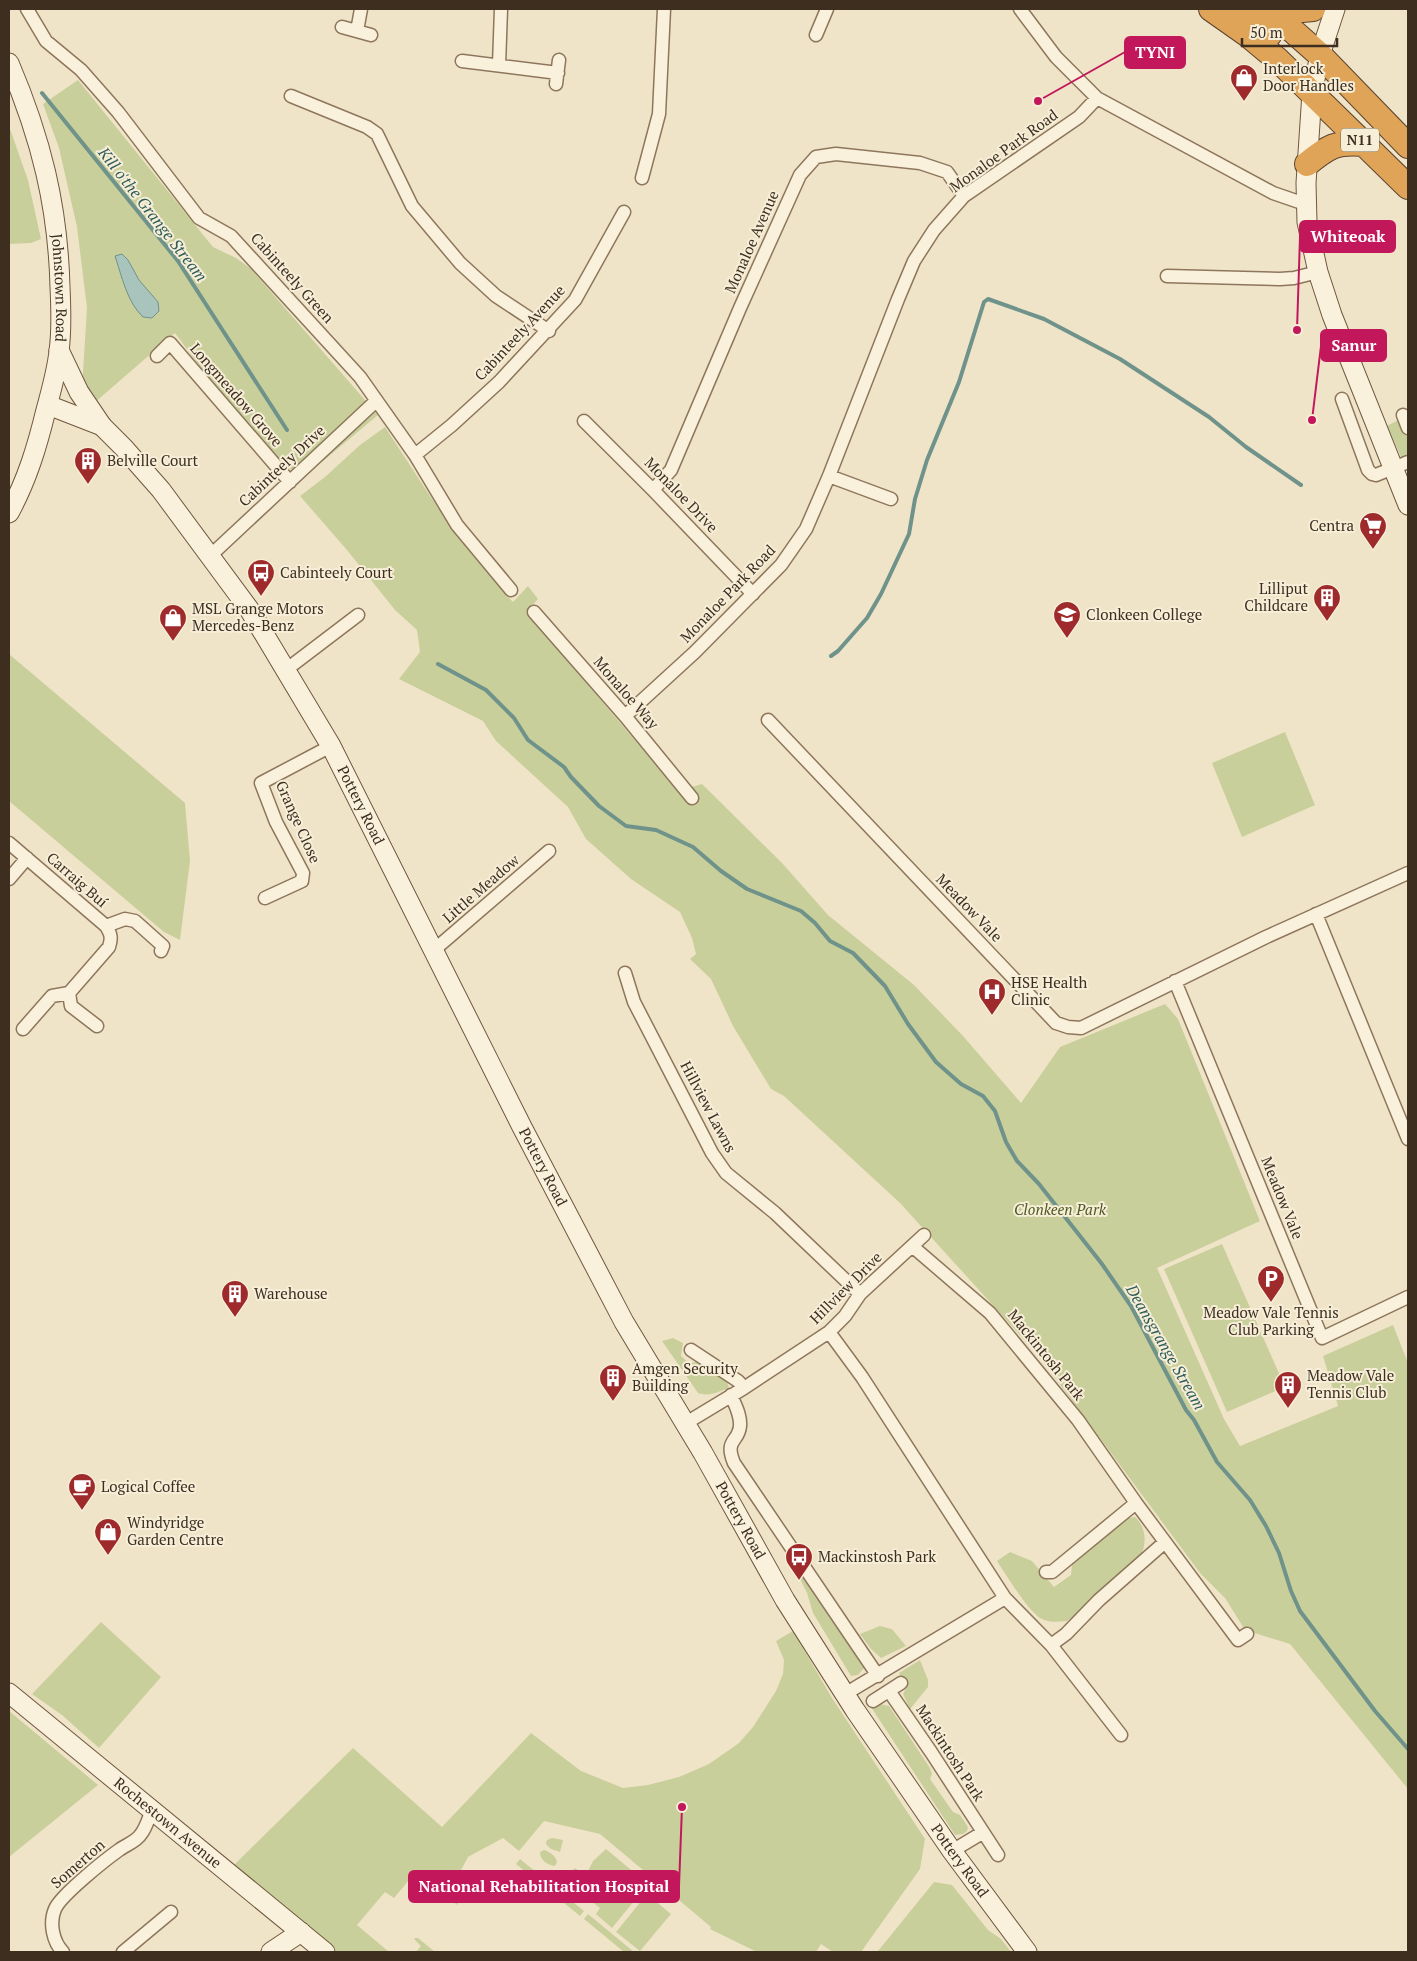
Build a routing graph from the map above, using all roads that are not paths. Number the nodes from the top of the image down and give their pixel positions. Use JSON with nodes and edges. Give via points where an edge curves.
{"nodes":[{"id":1,"x":27,"y":9,"type":"edge"},
{"id":2,"x":361,"y":9,"type":"edge"},
{"id":3,"x":501,"y":9,"type":"edge"},
{"id":4,"x":664,"y":9,"type":"edge"},
{"id":5,"x":827,"y":9,"type":"edge"},
{"id":6,"x":1020,"y":9,"type":"edge"},
{"id":7,"x":1211,"y":9,"type":"edge"},
{"id":8,"x":1241,"y":9,"type":"edge"},
{"id":9,"x":1268,"y":9,"type":"edge"},
{"id":10,"x":1277,"y":9,"type":"edge"},
{"id":11,"x":1313,"y":9,"type":"edge"},
{"id":12,"x":1335,"y":9,"type":"edge"},
{"id":13,"x":342,"y":27,"type":"dead end"},
{"id":14,"x":357,"y":31,"type":"junction"},
{"id":15,"x":371,"y":35,"type":"dead end"},
{"id":16,"x":816,"y":35,"type":"dead end"},
{"id":17,"x":559,"y":60,"type":"dead end"},
{"id":18,"x":462,"y":61,"type":"dead end"},
{"id":19,"x":9,"y":64,"type":"edge"},
{"id":20,"x":499,"y":66,"type":"junction"},
{"id":21,"x":1315,"y":75,"type":"junction"},
{"id":22,"x":291,"y":96,"type":"dead end"},
{"id":23,"x":1097,"y":98,"type":"junction"},
{"id":24,"x":1364,"y":144,"type":"junction"},
{"id":25,"x":1408,"y":146,"type":"edge"},
{"id":26,"x":1307,"y":164,"type":"junction"},
{"id":27,"x":1408,"y":168,"type":"edge"},
{"id":28,"x":642,"y":178,"type":"dead end"},
{"id":29,"x":1408,"y":187,"type":"edge"},
{"id":30,"x":964,"y":196,"type":"junction"},
{"id":31,"x":1305,"y":204,"type":"junction"},
{"id":32,"x":624,"y":212,"type":"dead end"},
{"id":33,"x":1318,"y":272,"type":"junction"},
{"id":34,"x":1167,"y":276,"type":"dead end"},
{"id":35,"x":548,"y":331,"type":"junction"},
{"id":36,"x":59,"y":350,"type":"junction"},
{"id":37,"x":158,"y":356,"type":"dead end"},
{"id":38,"x":1342,"y":399,"type":"dead end"},
{"id":39,"x":376,"y":400,"type":"junction"},
{"id":40,"x":48,"y":405,"type":"junction"},
{"id":41,"x":1403,"y":415,"type":"dead end"},
{"id":42,"x":584,"y":421,"type":"dead end"},
{"id":43,"x":102,"y":426,"type":"junction"},
{"id":44,"x":1408,"y":428,"type":"edge"},
{"id":45,"x":414,"y":455,"type":"junction"},
{"id":46,"x":1400,"y":465,"type":"edge"},
{"id":47,"x":829,"y":476,"type":"junction"},
{"id":48,"x":290,"y":482,"type":"junction"},
{"id":49,"x":654,"y":490,"type":"junction"},
{"id":50,"x":891,"y":499,"type":"dead end"},
{"id":51,"x":1408,"y":505,"type":"edge"},
{"id":52,"x":9,"y":513,"type":"edge"},
{"id":53,"x":210,"y":556,"type":"junction"},
{"id":54,"x":511,"y":590,"type":"dead end"},
{"id":55,"x":753,"y":594,"type":"junction"},
{"id":56,"x":534,"y":612,"type":"dead end"},
{"id":57,"x":358,"y":615,"type":"dead end"},
{"id":58,"x":287,"y":670,"type":"junction"},
{"id":59,"x":625,"y":716,"type":"junction"},
{"id":60,"x":768,"y":720,"type":"dead end"},
{"id":61,"x":330,"y":746,"type":"junction"},
{"id":62,"x":692,"y":798,"type":"dead end"},
{"id":63,"x":9,"y":843,"type":"edge"},
{"id":64,"x":549,"y":850,"type":"dead end"},
{"id":65,"x":27,"y":858,"type":"junction"},
{"id":66,"x":1408,"y":873,"type":"edge"},
{"id":67,"x":9,"y":879,"type":"edge"},
{"id":68,"x":265,"y":898,"type":"dead end"},
{"id":69,"x":1316,"y":914,"type":"junction"},
{"id":70,"x":106,"y":926,"type":"junction"},
{"id":71,"x":434,"y":950,"type":"junction"},
{"id":72,"x":161,"y":951,"type":"dead end"},
{"id":73,"x":625,"y":973,"type":"dead end"},
{"id":74,"x":1175,"y":982,"type":"junction"},
{"id":75,"x":69,"y":993,"type":"junction"},
{"id":76,"x":98,"y":1026,"type":"dead end"},
{"id":77,"x":23,"y":1028,"type":"dead end"},
{"id":78,"x":1408,"y":1139,"type":"edge"},
{"id":79,"x":924,"y":1234,"type":"dead end"},
{"id":80,"x":912,"y":1246,"type":"junction"},
{"id":81,"x":860,"y":1294,"type":"junction"},
{"id":82,"x":1408,"y":1298,"type":"edge"},
{"id":83,"x":829,"y":1332,"type":"junction"},
{"id":84,"x":691,"y":1350,"type":"dead end"},
{"id":85,"x":744,"y":1388,"type":"junction"},
{"id":86,"x":731,"y":1396,"type":"junction"},
{"id":87,"x":686,"y":1423,"type":"junction"},
{"id":88,"x":1136,"y":1503,"type":"junction"},
{"id":89,"x":1165,"y":1542,"type":"junction"},
{"id":90,"x":1046,"y":1572,"type":"dead end"},
{"id":91,"x":1005,"y":1598,"type":"junction"},
{"id":92,"x":1247,"y":1634,"type":"dead end"},
{"id":93,"x":1051,"y":1645,"type":"junction"},
{"id":94,"x":878,"y":1676,"type":"junction"},
{"id":95,"x":901,"y":1683,"type":"dead end"},
{"id":96,"x":889,"y":1691,"type":"junction"},
{"id":97,"x":9,"y":1693,"type":"edge"},
{"id":98,"x":845,"y":1694,"type":"junction"},
{"id":99,"x":873,"y":1701,"type":"dead end"},
{"id":100,"x":1121,"y":1734,"type":"dead end"},
{"id":101,"x":152,"y":1810,"type":"junction"},
{"id":102,"x":982,"y":1833,"type":"junction"},
{"id":103,"x":952,"y":1851,"type":"junction"},
{"id":104,"x":998,"y":1855,"type":"dead end"},
{"id":105,"x":171,"y":1912,"type":"dead end"},
{"id":106,"x":301,"y":1932,"type":"junction"},
{"id":107,"x":63,"y":1952,"type":"edge"},
{"id":108,"x":123,"y":1952,"type":"edge"},
{"id":109,"x":271,"y":1952,"type":"edge"},
{"id":110,"x":325,"y":1952,"type":"edge"},
{"id":111,"x":1027,"y":1952,"type":"edge"}],
"edges":[{"from":1,"to":39,"type":"street","name":"Cabinteely Green","via":[[46,41],[81,70],[118,112],[199,218],[232,236],[360,377]]},
{"from":2,"to":14,"type":"street"},
{"from":3,"to":20,"type":"street"},
{"from":4,"to":28,"type":"street","via":[[659,114]]},
{"from":5,"to":16,"type":"street"},
{"from":6,"to":23,"type":"street","via":[[1056,57]]},
{"from":7,"to":21,"type":"highway","number":"N11"},
{"from":8,"to":21,"type":"highway","number":"N11"},
{"from":9,"to":21,"type":"highway","number":"N11"},
{"from":10,"to":11,"type":"highway","via":[[1291,12]]},
{"from":12,"to":21,"type":"street"},
{"from":13,"to":14,"type":"street"},
{"from":14,"to":15,"type":"street"},
{"from":17,"to":20,"type":"street","via":[[557,79]]},
{"from":18,"to":20,"type":"street"},
{"from":19,"to":36,"type":"street","name":"Johnstown Road","via":[[39,142],[56,222],[61,310]]},
{"from":21,"to":24,"type":"highway","number":"N11"},
{"from":21,"to":25,"type":"highway","number":"N11"},
{"from":21,"to":26,"type":"street"},
{"from":21,"to":27,"type":"highway","number":"N11","via":[[1346,102]]},
{"from":22,"to":35,"type":"street","via":[[377,134],[412,206],[460,263],[496,296]]},
{"from":23,"to":30,"type":"street","name":"Monaloe Park Road","via":[[1079,117]]},
{"from":23,"to":31,"type":"street","via":[[1273,193]]},
{"from":24,"to":26,"type":"highway","number":"N11","via":[[1335,145]]},
{"from":24,"to":29,"type":"highway","number":"N11"},
{"from":26,"to":31,"type":"street"},
{"from":30,"to":47,"type":"street","name":"Monaloe Park Road","via":[[934,230],[914,261]]},
{"from":30,"to":49,"type":"street","name":"Monaloe Avenue","via":[[947,172],[920,163],[836,154],[816,157],[800,175],[671,470]]},
{"from":31,"to":33,"type":"street"},
{"from":32,"to":35,"type":"street","name":"Cabinteely Avenue","via":[[575,300]]},
{"from":33,"to":34,"type":"street","via":[[1280,279]]},
{"from":33,"to":46,"type":"street","via":[[1332,315]]},
{"from":35,"to":45,"type":"street","name":"Cabinteely Avenue","via":[[499,382]]},
{"from":36,"to":40,"type":"street","name":"Johnstown Road"},
{"from":36,"to":43,"type":"street","via":[[79,392]]},
{"from":37,"to":48,"type":"street","name":"Longmeadow Grove","via":[[170,343]]},
{"from":38,"to":46,"type":"street","via":[[1368,470],[1376,475]]},
{"from":39,"to":45,"type":"street","name":"Cabinteely Green"},
{"from":39,"to":48,"type":"street","name":"Cabinteely Drive"},
{"from":40,"to":43,"type":"street","name":"Pottery Road"},
{"from":40,"to":52,"type":"street","name":"Johnstown Road","via":[[37,450]]},
{"from":41,"to":44,"type":"street"},
{"from":42,"to":49,"type":"street","name":"Monaloe Drive"},
{"from":43,"to":53,"type":"street","name":"Pottery Road","via":[[161,490]]},
{"from":45,"to":54,"type":"street","name":"Cabinteely Green","via":[[457,526]]},
{"from":46,"to":51,"type":"street"},
{"from":47,"to":50,"type":"street"},
{"from":47,"to":55,"type":"street","name":"Monaloe Park Road","via":[[806,529],[782,566]]},
{"from":48,"to":53,"type":"street","name":"Cabinteely Drive"},
{"from":49,"to":55,"type":"street","name":"Monaloe Drive"},
{"from":53,"to":58,"type":"street","name":"Pottery Road","via":[[249,609]]},
{"from":55,"to":59,"type":"street","name":"Monaloe Park Road"},
{"from":56,"to":59,"type":"street","name":"Monaloe Way"},
{"from":57,"to":58,"type":"street"},
{"from":58,"to":61,"type":"street","name":"Pottery Road"},
{"from":59,"to":62,"type":"street","name":"Monaloe Way"},
{"from":60,"to":74,"type":"street","name":"Meadow Vale","via":[[1056,1023],[1081,1028]]},
{"from":61,"to":68,"type":"street","name":"Grange Close","via":[[261,783],[276,822],[303,873],[302,881]]},
{"from":61,"to":71,"type":"street","name":"Pottery Road"},
{"from":63,"to":65,"type":"street","name":"Carraig Buí"},
{"from":64,"to":71,"type":"street","name":"Little Meadow"},
{"from":65,"to":67,"type":"street","name":"Carraig Buí"},
{"from":65,"to":70,"type":"street","name":"Carraig Buí"},
{"from":66,"to":69,"type":"street","name":"Meadow Vale"},
{"from":69,"to":74,"type":"street","name":"Meadow Vale"},
{"from":69,"to":78,"type":"street"},
{"from":70,"to":72,"type":"street","name":"Carraig Buí","via":[[125,919],[135,921],[163,946]]},
{"from":70,"to":75,"type":"street","name":"Carraig Buí","via":[[110,932],[109,947]]},
{"from":71,"to":87,"type":"street","name":"Pottery Road","via":[[624,1322]]},
{"from":73,"to":81,"type":"street","name":"Hillview Lawns","via":[[634,1002],[712,1153],[726,1173],[775,1213]]},
{"from":74,"to":82,"type":"street","name":"Meadow Vale","via":[[1322,1338]]},
{"from":75,"to":76,"type":"street","via":[[71,1006]]},
{"from":75,"to":77,"type":"street","name":"Carraig Buí","via":[[52,996]]},
{"from":79,"to":80,"type":"street","name":"Hillview Drive"},
{"from":80,"to":81,"type":"street","name":"Hillview Drive"},
{"from":80,"to":88,"type":"street","name":"Mackintosh Park","via":[[990,1313],[1078,1420]]},
{"from":81,"to":83,"type":"street","name":"Hillview Drive"},
{"from":83,"to":85,"type":"street","name":"Hillview Drive"},
{"from":83,"to":91,"type":"street"},
{"from":84,"to":85,"type":"street"},
{"from":85,"to":86,"type":"street","name":"Hillview Drive"},
{"from":86,"to":87,"type":"street","name":"Hillview Drive"},
{"from":86,"to":94,"type":"street","via":[[740,1427],[730,1453],[734,1463]]},
{"from":87,"to":98,"type":"street","name":"Pottery Road","via":[[785,1600]]},
{"from":88,"to":89,"type":"street","name":"Mackintosh Park"},
{"from":88,"to":90,"type":"street","via":[[1052,1572]]},
{"from":89,"to":92,"type":"street","name":"Mackintosh Park","via":[[1238,1640]]},
{"from":89,"to":93,"type":"street"},
{"from":91,"to":93,"type":"street"},
{"from":91,"to":94,"type":"street"},
{"from":93,"to":100,"type":"street"},
{"from":94,"to":98,"type":"street"},
{"from":95,"to":96,"type":"street"},
{"from":96,"to":99,"type":"street"},
{"from":96,"to":102,"type":"street","name":"Mackintosh Park"},
{"from":97,"to":101,"type":"street","name":"Rochestown Avenue"},
{"from":98,"to":103,"type":"street","name":"Pottery Road"},
{"from":101,"to":106,"type":"street","name":"Rochestown Avenue"},
{"from":101,"to":107,"type":"street","name":"Somerton","via":[[141,1835],[59,1902],[52,1925]]},
{"from":102,"to":103,"type":"street"},
{"from":102,"to":104,"type":"street","name":"Mackintosh Park"},
{"from":103,"to":111,"type":"street","name":"Pottery Road"},
{"from":105,"to":108,"type":"street"},
{"from":106,"to":109,"type":"street"},
{"from":106,"to":110,"type":"street","name":"Rochestown Avenue"}]}
